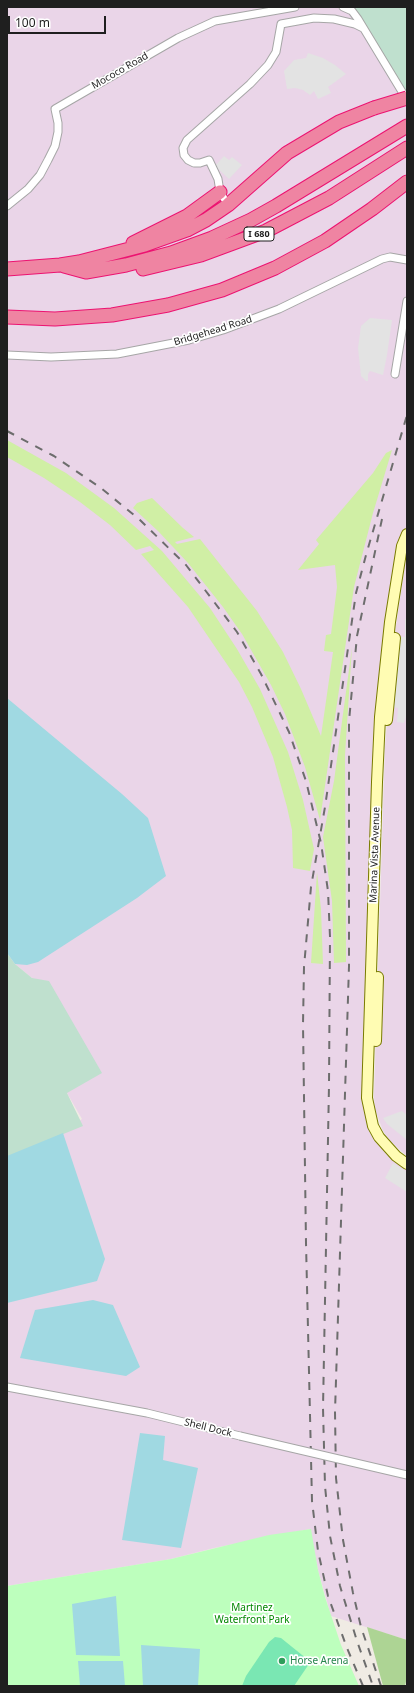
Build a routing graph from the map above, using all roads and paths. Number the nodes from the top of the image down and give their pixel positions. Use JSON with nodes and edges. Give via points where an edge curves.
{"nodes":[{"id":1,"x":296,"y":7,"type":"edge"},
{"id":2,"x":343,"y":7,"type":"edge"},
{"id":3,"x":363,"y":28,"type":"junction"},
{"id":4,"x":407,"y":99,"type":"edge"},
{"id":5,"x":407,"y":126,"type":"edge"},
{"id":6,"x":404,"y":150,"type":"edge"},
{"id":7,"x":407,"y":182,"type":"edge"},
{"id":8,"x":220,"y":192,"type":"junction"},
{"id":9,"x":228,"y":205,"type":"junction"},
{"id":10,"x":7,"y":206,"type":"edge"},
{"id":11,"x":116,"y":253,"type":"junction"},
{"id":12,"x":407,"y":260,"type":"edge"},
{"id":13,"x":60,"y":265,"type":"junction"},
{"id":14,"x":7,"y":269,"type":"edge"},
{"id":15,"x":102,"y":269,"type":"junction"},
{"id":16,"x":407,"y":301,"type":"edge"},
{"id":17,"x":7,"y":317,"type":"edge"},
{"id":18,"x":7,"y":355,"type":"edge"},
{"id":19,"x":395,"y":374,"type":"dead end"},
{"id":20,"x":407,"y":534,"type":"edge"},
{"id":21,"x":407,"y":554,"type":"edge"},
{"id":22,"x":407,"y":1156,"type":"edge"},
{"id":23,"x":407,"y":1164,"type":"edge"},
{"id":24,"x":7,"y":1387,"type":"edge"},
{"id":25,"x":407,"y":1475,"type":"edge"}],
"edges":[{"from":1,"to":10,"type":"street","name":"Mococo Road","via":[[215,21],[178,38],[55,110],[58,123],[55,146],[40,175]]},
{"from":2,"to":3,"type":"street","via":[[352,11]]},
{"from":3,"to":4,"type":"street"},
{"from":3,"to":8,"type":"street","via":[[351,22],[314,18],[281,24],[278,48],[272,61],[184,145],[184,155],[191,162],[209,160],[218,179]]},
{"from":4,"to":9,"type":"highway","number":"I 680","bridge":true,"via":[[374,108],[339,122],[287,153]]},
{"from":5,"to":15,"type":"highway","number":"I 680","via":[[276,206],[225,233],[158,257]]},
{"from":6,"to":15,"type":"highway","number":"I 680","via":[[309,209],[239,242],[192,258],[148,268],[122,272]]},
{"from":7,"to":17,"type":"highway","via":[[372,210],[325,241],[275,268],[222,290],[168,305],[119,314],[69,318]]},
{"from":8,"to":9,"type":"street"},
{"from":8,"to":11,"type":"highway","via":[[187,216]]},
{"from":9,"to":11,"type":"highway","number":"I 680","via":[[180,233]]},
{"from":11,"to":13,"type":"highway","number":"I 680"},
{"from":12,"to":18,"type":"street","name":"Bridgehead Road","via":[[390,257],[382,259],[279,309],[189,340],[117,354],[51,357]]},
{"from":13,"to":14,"type":"highway","number":"I 680"},
{"from":13,"to":15,"type":"highway","number":"I 680","via":[[86,272]]},
{"from":16,"to":19,"type":"street"},
{"from":20,"to":23,"type":"main road","name":"Marina Vista Avenue","via":[[402,546],[391,615],[380,717],[367,1098],[373,1126],[379,1137]]},
{"from":21,"to":22,"type":"main road","name":"Marina Vista Avenue","via":[[396,628],[386,740],[374,1096],[375,1109],[383,1131]]},
{"from":24,"to":25,"type":"street","name":"Shell Dock","bridge":true,"via":[[148,1413]]}]}
